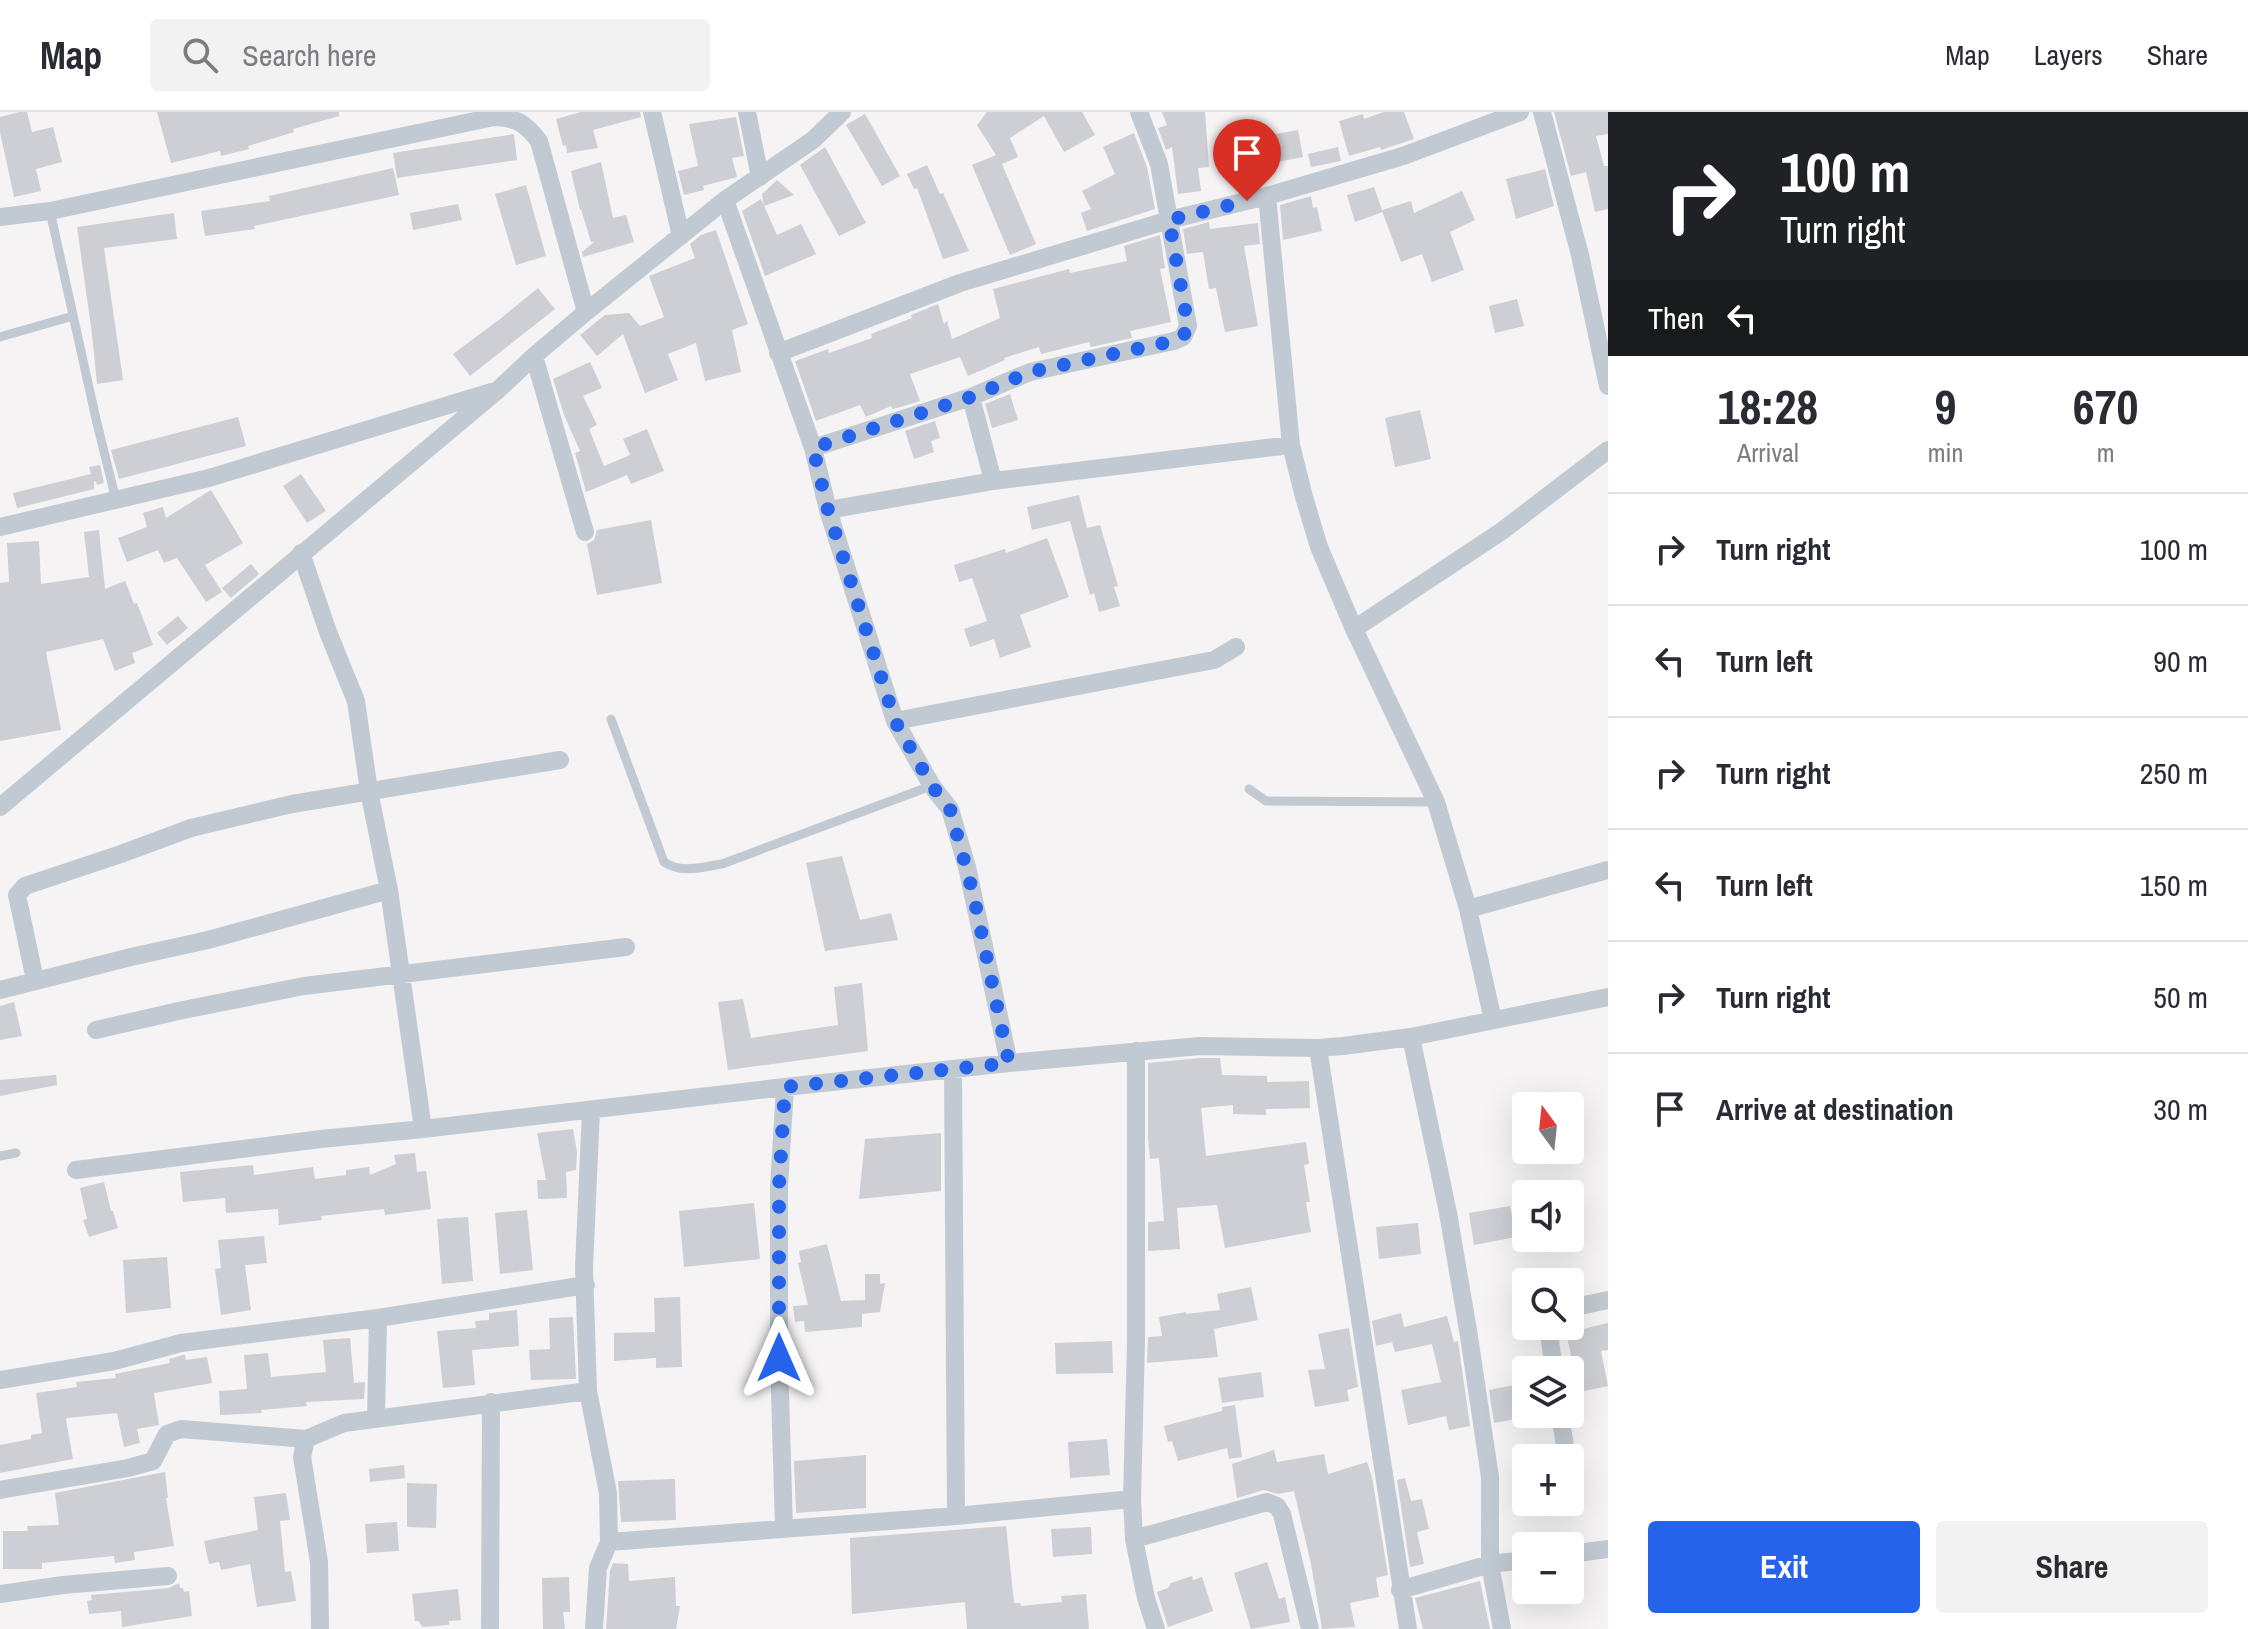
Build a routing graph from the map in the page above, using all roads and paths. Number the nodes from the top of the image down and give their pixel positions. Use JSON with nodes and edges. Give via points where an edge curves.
{"nodes":[{"id":1,"x":652,"y":112,"type":"edge"},
{"id":2,"x":747,"y":112,"type":"edge"},
{"id":3,"x":842,"y":112,"type":"edge"},
{"id":4,"x":1139,"y":112,"type":"edge"},
{"id":5,"x":1520,"y":112,"type":"edge"},
{"id":6,"x":1542,"y":112,"type":"edge"},
{"id":7,"x":760,"y":177,"type":"junction"},
{"id":8,"x":1267,"y":196,"type":"junction"},
{"id":9,"x":725,"y":200,"type":"junction"},
{"id":10,"x":50,"y":211,"type":"junction"},
{"id":11,"x":0,"y":217,"type":"edge"},
{"id":12,"x":1169,"y":220,"type":"junction"},
{"id":13,"x":681,"y":236,"type":"junction"},
{"id":14,"x":586,"y":312,"type":"junction"},
{"id":15,"x":73,"y":316,"type":"junction"},
{"id":16,"x":0,"y":337,"type":"edge"},
{"id":17,"x":778,"y":353,"type":"junction"},
{"id":18,"x":534,"y":356,"type":"junction"},
{"id":19,"x":1608,"y":386,"type":"edge"},
{"id":20,"x":499,"y":389,"type":"junction"},
{"id":21,"x":971,"y":397,"type":"junction"},
{"id":22,"x":1291,"y":445,"type":"junction"},
{"id":23,"x":813,"y":448,"type":"junction"},
{"id":24,"x":1608,"y":450,"type":"edge"},
{"id":25,"x":993,"y":481,"type":"junction"},
{"id":26,"x":117,"y":500,"type":"junction"},
{"id":27,"x":828,"y":510,"type":"junction"},
{"id":28,"x":0,"y":527,"type":"edge"},
{"id":29,"x":585,"y":532,"type":"dead end"},
{"id":30,"x":301,"y":553,"type":"junction"},
{"id":31,"x":1354,"y":629,"type":"junction"},
{"id":32,"x":1236,"y":647,"type":"dead end"},
{"id":33,"x":611,"y":719,"type":"dead end"},
{"id":34,"x":895,"y":721,"type":"junction"},
{"id":35,"x":560,"y":760,"type":"dead end"},
{"id":36,"x":932,"y":786,"type":"junction"},
{"id":37,"x":1249,"y":789,"type":"dead end"},
{"id":38,"x":369,"y":791,"type":"junction"},
{"id":39,"x":1436,"y":802,"type":"junction"},
{"id":40,"x":0,"y":807,"type":"edge"},
{"id":41,"x":1608,"y":870,"type":"edge"},
{"id":42,"x":389,"y":890,"type":"junction"},
{"id":43,"x":1468,"y":909,"type":"junction"},
{"id":44,"x":626,"y":947,"type":"dead end"},
{"id":45,"x":402,"y":973,"type":"junction"},
{"id":46,"x":35,"y":980,"type":"junction"},
{"id":47,"x":0,"y":990,"type":"edge"},
{"id":48,"x":1608,"y":997,"type":"edge"},
{"id":49,"x":1493,"y":1020,"type":"junction"},
{"id":50,"x":96,"y":1030,"type":"dead end"},
{"id":51,"x":1411,"y":1037,"type":"junction"},
{"id":52,"x":1318,"y":1048,"type":"junction"},
{"id":53,"x":1136,"y":1051,"type":"junction"},
{"id":54,"x":1009,"y":1063,"type":"junction"},
{"id":55,"x":953,"y":1070,"type":"junction"},
{"id":56,"x":785,"y":1087,"type":"junction"},
{"id":57,"x":591,"y":1110,"type":"junction"},
{"id":58,"x":423,"y":1129,"type":"junction"},
{"id":59,"x":16,"y":1153,"type":"dead end"},
{"id":60,"x":0,"y":1156,"type":"edge"},
{"id":61,"x":76,"y":1170,"type":"dead end"},
{"id":62,"x":586,"y":1285,"type":"junction"},
{"id":63,"x":1608,"y":1300,"type":"edge"},
{"id":64,"x":1584,"y":1305,"type":"edge"},
{"id":65,"x":378,"y":1318,"type":"junction"},
{"id":66,"x":0,"y":1380,"type":"edge"},
{"id":67,"x":588,"y":1391,"type":"junction"},
{"id":68,"x":491,"y":1402,"type":"junction"},
{"id":69,"x":376,"y":1419,"type":"junction"},
{"id":70,"x":306,"y":1439,"type":"junction"},
{"id":71,"x":0,"y":1490,"type":"edge"},
{"id":72,"x":1132,"y":1499,"type":"junction"},
{"id":73,"x":956,"y":1516,"type":"junction"},
{"id":74,"x":784,"y":1529,"type":"junction"},
{"id":75,"x":1134,"y":1539,"type":"junction"},
{"id":76,"x":609,"y":1542,"type":"junction"},
{"id":77,"x":1608,"y":1549,"type":"edge"},
{"id":78,"x":1584,"y":1552,"type":"edge"},
{"id":79,"x":1512,"y":1562,"type":"edge"},
{"id":80,"x":1490,"y":1564,"type":"junction"},
{"id":81,"x":168,"y":1576,"type":"dead end"},
{"id":82,"x":1400,"y":1590,"type":"junction"},
{"id":83,"x":0,"y":1594,"type":"edge"},
{"id":84,"x":320,"y":1629,"type":"edge"},
{"id":85,"x":490,"y":1629,"type":"edge"},
{"id":86,"x":594,"y":1629,"type":"edge"},
{"id":87,"x":1156,"y":1629,"type":"edge"},
{"id":88,"x":1310,"y":1629,"type":"edge"},
{"id":89,"x":1408,"y":1629,"type":"edge"},
{"id":90,"x":1502,"y":1629,"type":"edge"}],
"edges":[{"from":1,"to":13,"type":"street"},
{"from":2,"to":7,"type":"street"},
{"from":3,"to":7,"type":"street"},
{"from":4,"to":12,"type":"street","via":[[1159,164]]},
{"from":5,"to":8,"type":"street","via":[[1403,156]]},
{"from":6,"to":19,"type":"street"},
{"from":7,"to":9,"type":"street"},
{"from":8,"to":12,"type":"street"},
{"from":8,"to":22,"type":"street"},
{"from":9,"to":13,"type":"street"},
{"from":9,"to":17,"type":"street"},
{"from":10,"to":11,"type":"street"},
{"from":10,"to":14,"type":"street","via":[[494,117],[512,118],[539,141]]},
{"from":10,"to":15,"type":"lane"},
{"from":12,"to":17,"type":"street","via":[[960,283]]},
{"from":12,"to":21,"type":"street","via":[[1188,326],[1183,337],[1030,372]]},
{"from":13,"to":14,"type":"street"},
{"from":14,"to":18,"type":"street"},
{"from":15,"to":16,"type":"lane"},
{"from":15,"to":26,"type":"lane"},
{"from":17,"to":23,"type":"street"},
{"from":18,"to":20,"type":"street"},
{"from":18,"to":29,"type":"street"},
{"from":20,"to":26,"type":"street","via":[[209,478]]},
{"from":20,"to":30,"type":"street"},
{"from":21,"to":23,"type":"street"},
{"from":21,"to":25,"type":"street"},
{"from":22,"to":25,"type":"street"},
{"from":22,"to":31,"type":"street","via":[[1319,547]]},
{"from":23,"to":27,"type":"street"},
{"from":24,"to":31,"type":"street","via":[[1502,531]]},
{"from":25,"to":27,"type":"street"},
{"from":26,"to":28,"type":"street"},
{"from":27,"to":34,"type":"street"},
{"from":30,"to":38,"type":"street","via":[[356,701]]},
{"from":30,"to":40,"type":"street"},
{"from":31,"to":39,"type":"street"},
{"from":32,"to":34,"type":"street","via":[[1214,660]]},
{"from":33,"to":36,"type":"lane","via":[[664,862],[674,868],[722,864]]},
{"from":34,"to":36,"type":"street"},
{"from":35,"to":38,"type":"street"},
{"from":36,"to":54,"type":"street","via":[[950,809],[967,867]]},
{"from":37,"to":39,"type":"lane","via":[[1266,801]]},
{"from":38,"to":42,"type":"street"},
{"from":38,"to":46,"type":"street","via":[[191,828],[25,886],[17,895]]},
{"from":39,"to":43,"type":"street"},
{"from":41,"to":43,"type":"street"},
{"from":42,"to":45,"type":"street"},
{"from":42,"to":46,"type":"street"},
{"from":43,"to":49,"type":"street"},
{"from":44,"to":45,"type":"street"},
{"from":45,"to":50,"type":"street","via":[[304,986]]},
{"from":45,"to":58,"type":"street"},
{"from":46,"to":47,"type":"street"},
{"from":48,"to":49,"type":"street"},
{"from":49,"to":51,"type":"street"},
{"from":51,"to":52,"type":"street"},
{"from":51,"to":80,"type":"street","via":[[1448,1213],[1488,1463]]},
{"from":52,"to":53,"type":"street"},
{"from":52,"to":82,"type":"street"},
{"from":53,"to":54,"type":"street"},
{"from":53,"to":72,"type":"street"},
{"from":54,"to":55,"type":"street"},
{"from":55,"to":56,"type":"street"},
{"from":55,"to":73,"type":"street"},
{"from":56,"to":57,"type":"street"},
{"from":56,"to":74,"type":"street","via":[[779,1186]]},
{"from":57,"to":58,"type":"street"},
{"from":57,"to":62,"type":"street"},
{"from":58,"to":61,"type":"street"},
{"from":59,"to":60,"type":"lane"},
{"from":62,"to":65,"type":"street"},
{"from":62,"to":67,"type":"street"},
{"from":63,"to":64,"type":"street"},
{"from":65,"to":66,"type":"street","via":[[181,1343],[114,1361]]},
{"from":65,"to":69,"type":"street"},
{"from":67,"to":68,"type":"street"},
{"from":67,"to":76,"type":"street","via":[[608,1493]]},
{"from":68,"to":69,"type":"street"},
{"from":68,"to":85,"type":"street"},
{"from":69,"to":70,"type":"street","via":[[344,1423]]},
{"from":70,"to":71,"type":"street","via":[[181,1429],[167,1434],[153,1461]]},
{"from":70,"to":84,"type":"street","via":[[302,1457],[319,1562]]},
{"from":72,"to":73,"type":"street"},
{"from":72,"to":75,"type":"street"},
{"from":73,"to":74,"type":"street"},
{"from":74,"to":76,"type":"street"},
{"from":75,"to":87,"type":"street"},
{"from":75,"to":88,"type":"street","via":[[1267,1502],[1277,1506]]},
{"from":76,"to":86,"type":"street","via":[[598,1568]]},
{"from":77,"to":78,"type":"street"},
{"from":79,"to":80,"type":"street"},
{"from":80,"to":82,"type":"street"},
{"from":80,"to":90,"type":"street"},
{"from":81,"to":83,"type":"street"},
{"from":82,"to":89,"type":"street"}]}
